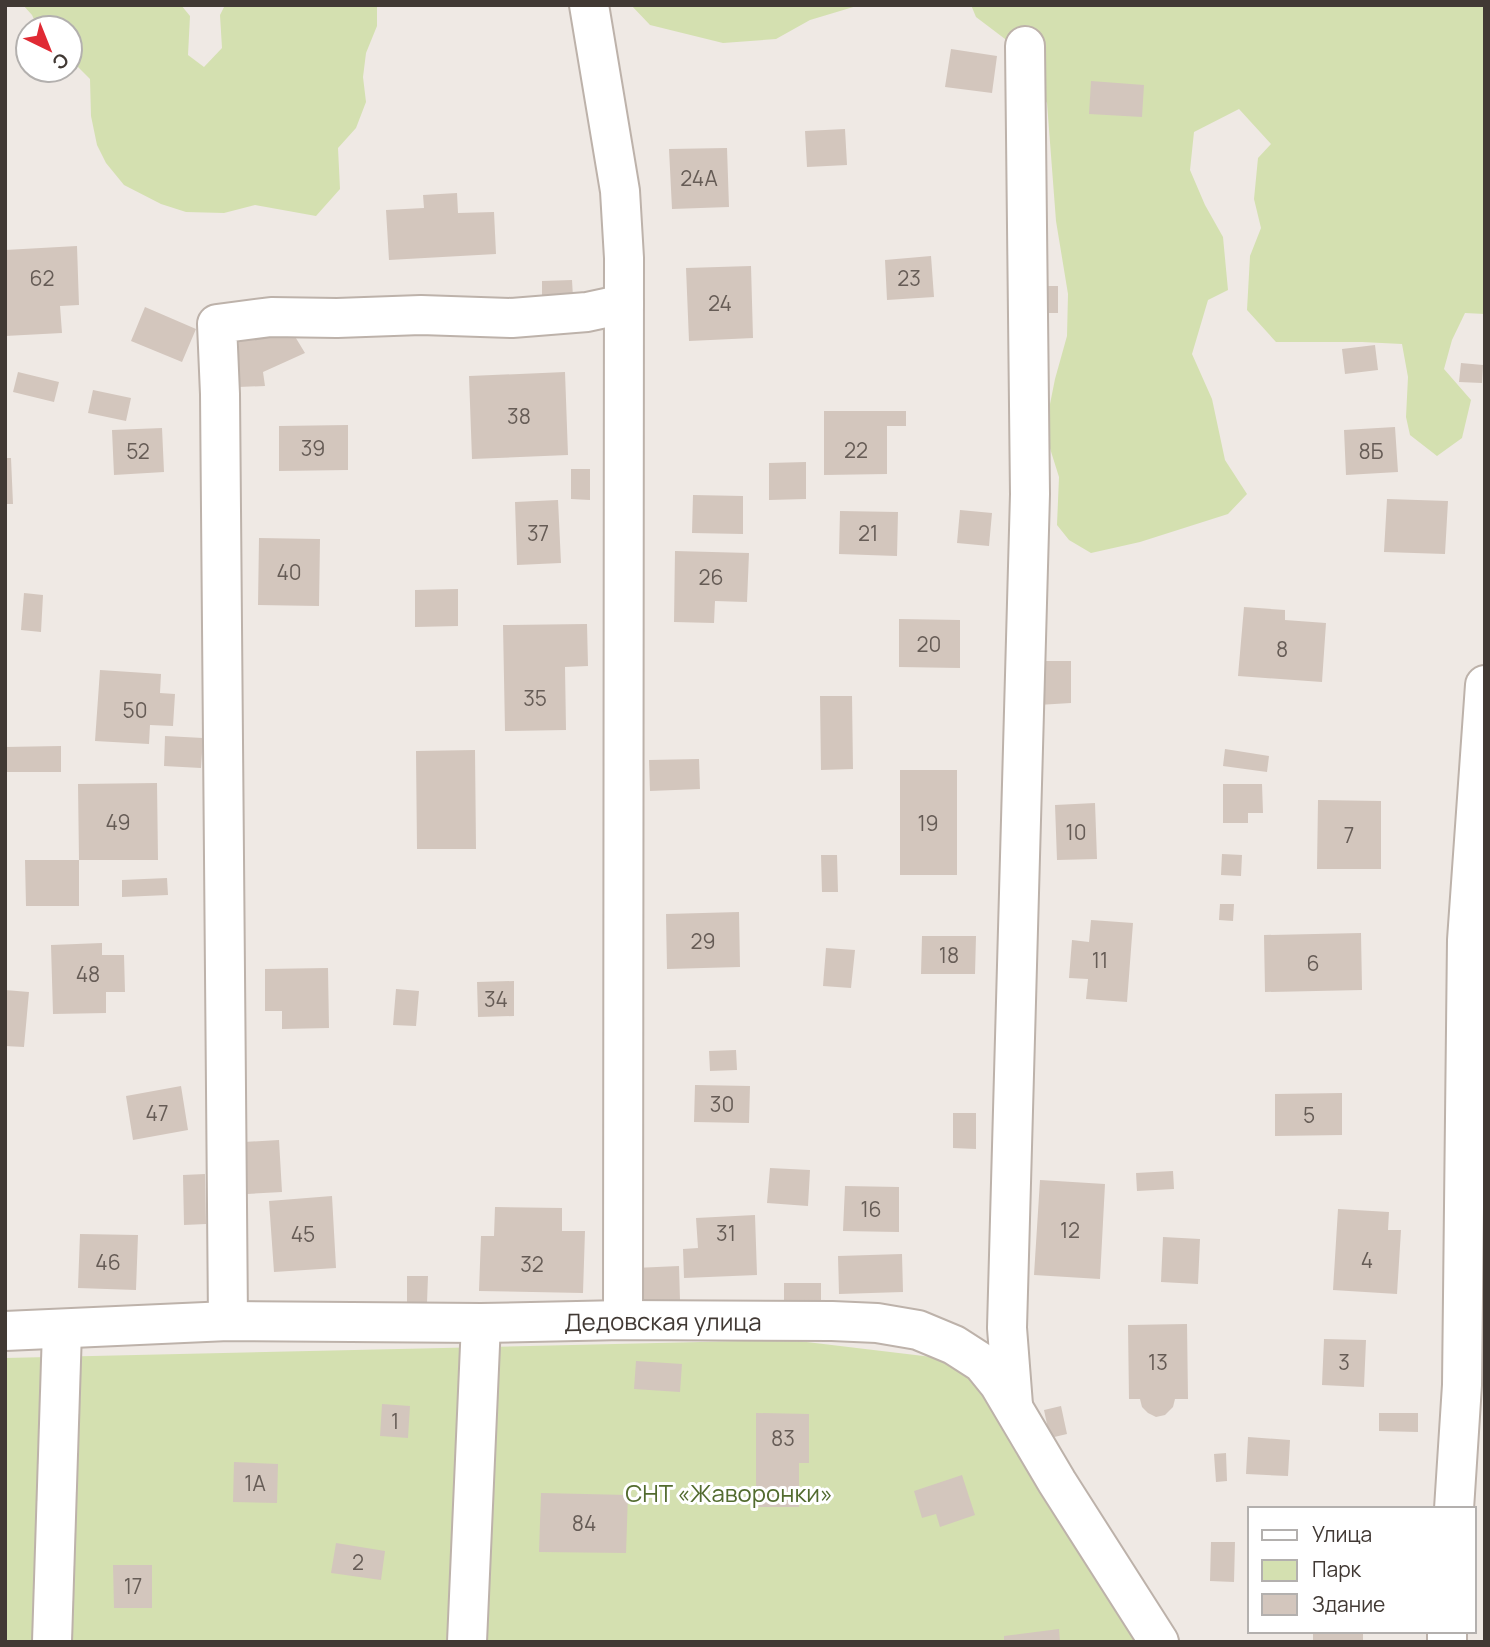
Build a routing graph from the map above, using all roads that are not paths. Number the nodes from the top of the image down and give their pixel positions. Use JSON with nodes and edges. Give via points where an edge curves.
{"nodes":[{"id":1,"x":589,"y":5,"type":"edge"},
{"id":2,"x":1025,"y":46,"type":"dead end"},
{"id":3,"x":624,"y":304,"type":"junction"},
{"id":4,"x":1485,"y":685,"type":"edge"},
{"id":5,"x":1476,"y":940,"type":"edge"},
{"id":6,"x":623,"y":1320,"type":"junction"},
{"id":7,"x":228,"y":1321,"type":"junction"},
{"id":8,"x":481,"y":1323,"type":"junction"},
{"id":9,"x":62,"y":1330,"type":"junction"},
{"id":10,"x":5,"y":1331,"type":"edge"},
{"id":11,"x":1473,"y":1385,"type":"edge"},
{"id":12,"x":1013,"y":1405,"type":"junction"},
{"id":13,"x":1454,"y":1507,"type":"edge"},
{"id":14,"x":52,"y":1642,"type":"edge"},
{"id":15,"x":467,"y":1642,"type":"edge"},
{"id":16,"x":1159,"y":1642,"type":"edge"}],
"edges":[{"from":1,"to":3,"type":"street","via":[[620,191]]},
{"from":2,"to":12,"type":"street","via":[[1030,495],[1007,1328]]},
{"from":3,"to":6,"type":"street"},
{"from":3,"to":7,"type":"street","via":[[512,318],[271,317],[217,324]]},
{"from":4,"to":5,"type":"street"},
{"from":5,"to":11,"type":"street"},
{"from":6,"to":8,"type":"street","name":"Дедовская улица"},
{"from":6,"to":12,"type":"street","name":"Дедовская улица","via":[[843,1321],[918,1331],[954,1345],[982,1363]]},
{"from":7,"to":8,"type":"street","name":"Дедовская улица"},
{"from":7,"to":9,"type":"street","name":"Дедовская улица"},
{"from":8,"to":15,"type":"street"},
{"from":9,"to":10,"type":"street","name":"Дедовская улица"},
{"from":9,"to":14,"type":"street"},
{"from":11,"to":13,"type":"street"},
{"from":12,"to":16,"type":"street","name":"Дедовская улица"}]}
